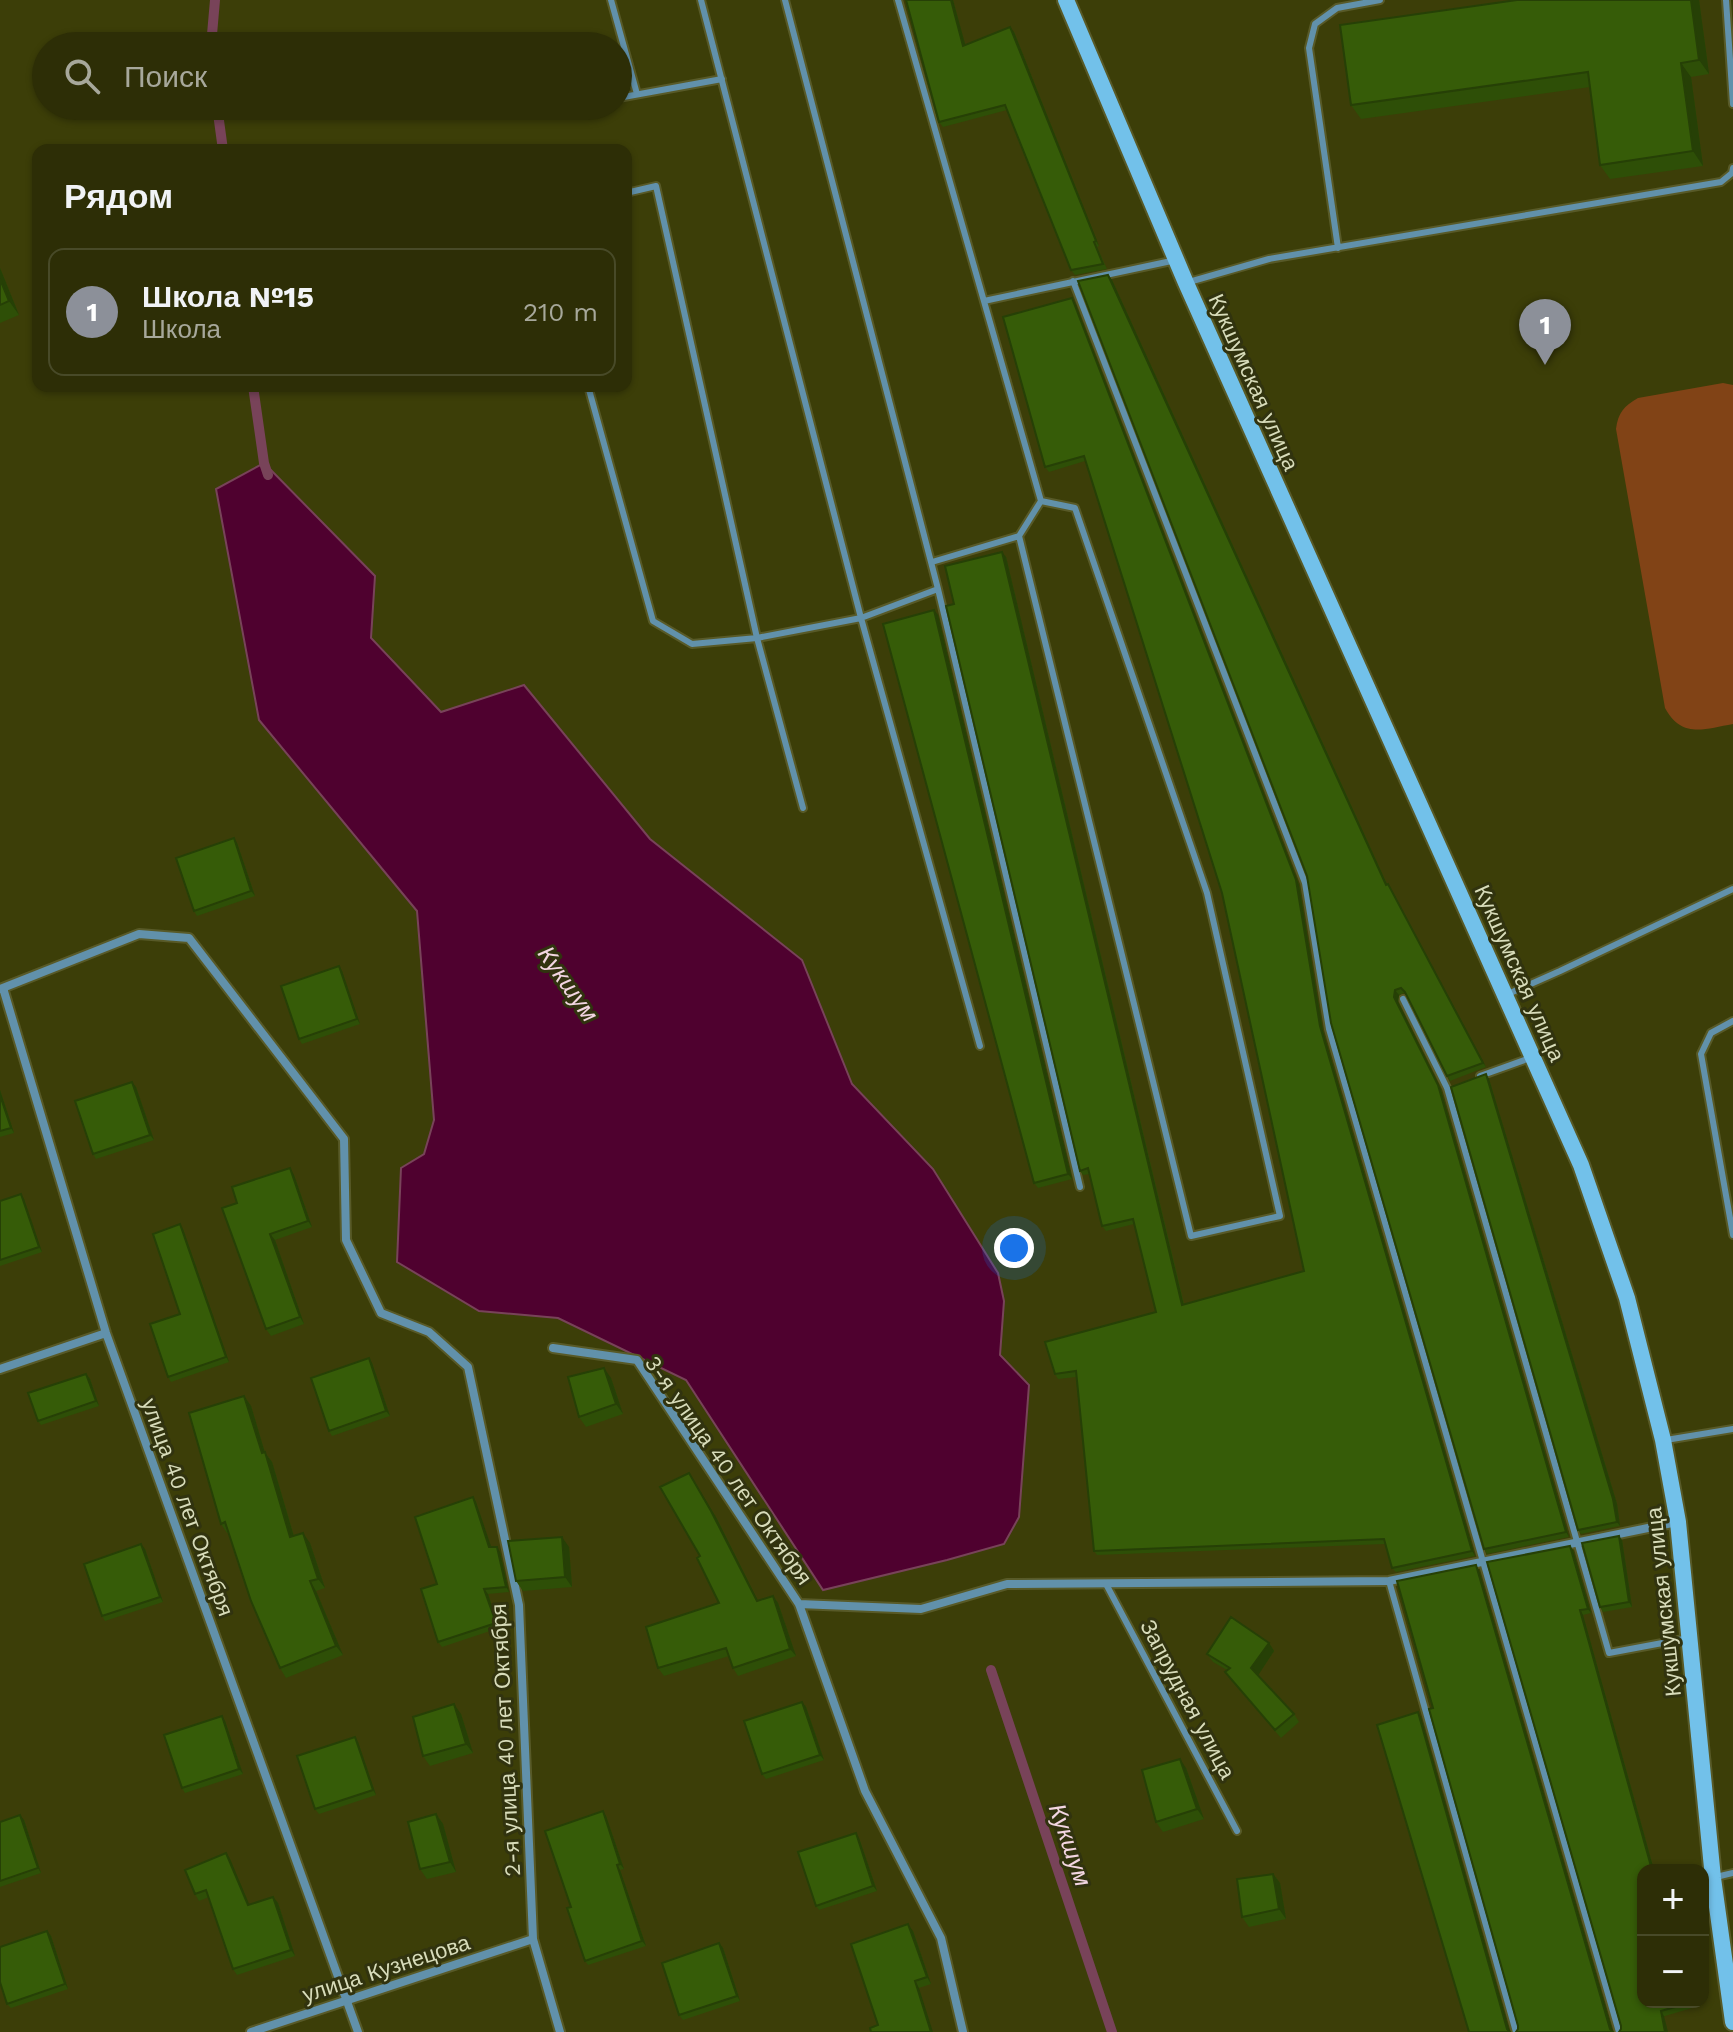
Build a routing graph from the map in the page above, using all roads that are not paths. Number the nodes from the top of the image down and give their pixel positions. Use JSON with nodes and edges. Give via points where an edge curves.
{"nodes":[{"id":1,"x":611,"y":0,"type":"edge"},
{"id":2,"x":701,"y":0,"type":"edge"},
{"id":3,"x":785,"y":0,"type":"edge"},
{"id":4,"x":898,"y":0,"type":"edge"},
{"id":5,"x":1066,"y":0,"type":"edge"},
{"id":6,"x":1380,"y":0,"type":"edge"},
{"id":7,"x":1726,"y":0,"type":"edge"},
{"id":8,"x":620,"y":32,"type":"edge"},
{"id":9,"x":632,"y":76,"type":"edge"},
{"id":10,"x":722,"y":79,"type":"junction"},
{"id":11,"x":637,"y":94,"type":"junction"},
{"id":12,"x":632,"y":95,"type":"edge"},
{"id":13,"x":1733,"y":104,"type":"edge"},
{"id":14,"x":1733,"y":168,"type":"edge"},
{"id":15,"x":632,"y":192,"type":"edge"},
{"id":16,"x":1338,"y":248,"type":"junction"},
{"id":17,"x":1176,"y":260,"type":"junction"},
{"id":18,"x":1073,"y":281,"type":"junction"},
{"id":19,"x":1186,"y":283,"type":"junction"},
{"id":20,"x":984,"y":301,"type":"junction"},
{"id":21,"x":590,"y":392,"type":"edge"},
{"id":22,"x":1041,"y":501,"type":"junction"},
{"id":23,"x":1019,"y":536,"type":"junction"},
{"id":24,"x":932,"y":562,"type":"junction"},
{"id":25,"x":938,"y":589,"type":"junction"},
{"id":26,"x":861,"y":618,"type":"junction"},
{"id":27,"x":757,"y":638,"type":"junction"},
{"id":28,"x":803,"y":808,"type":"dead end"},
{"id":29,"x":1733,"y":889,"type":"edge"},
{"id":30,"x":2,"y":989,"type":"edge"},
{"id":31,"x":1506,"y":995,"type":"junction"},
{"id":32,"x":1403,"y":999,"type":"edge"},
{"id":33,"x":1733,"y":1021,"type":"edge"},
{"id":34,"x":980,"y":1046,"type":"dead end"},
{"id":35,"x":1533,"y":1057,"type":"junction"},
{"id":36,"x":1476,"y":1078,"type":"edge"},
{"id":37,"x":1461,"y":1083,"type":"edge"},
{"id":38,"x":1447,"y":1088,"type":"junction"},
{"id":39,"x":1080,"y":1187,"type":"dead end"},
{"id":40,"x":1733,"y":1235,"type":"edge"},
{"id":41,"x":106,"y":1333,"type":"junction"},
{"id":42,"x":553,"y":1348,"type":"dead end"},
{"id":43,"x":0,"y":1369,"type":"edge"},
{"id":44,"x":1733,"y":1429,"type":"edge"},
{"id":45,"x":1663,"y":1440,"type":"junction"},
{"id":46,"x":1678,"y":1522,"type":"junction"},
{"id":47,"x":1576,"y":1542,"type":"junction"},
{"id":48,"x":1482,"y":1562,"type":"junction"},
{"id":49,"x":1389,"y":1581,"type":"junction"},
{"id":50,"x":1106,"y":1584,"type":"junction"},
{"id":51,"x":799,"y":1604,"type":"junction"},
{"id":52,"x":1689,"y":1638,"type":"junction"},
{"id":53,"x":1237,"y":1831,"type":"dead end"},
{"id":54,"x":1733,"y":1873,"type":"edge"},
{"id":55,"x":1713,"y":1878,"type":"junction"},
{"id":56,"x":533,"y":1939,"type":"junction"},
{"id":57,"x":346,"y":1999,"type":"junction"},
{"id":58,"x":1733,"y":2022,"type":"edge"},
{"id":59,"x":251,"y":2032,"type":"edge"},
{"id":60,"x":358,"y":2032,"type":"edge"},
{"id":61,"x":560,"y":2032,"type":"edge"},
{"id":62,"x":963,"y":2032,"type":"edge"},
{"id":63,"x":1516,"y":2032,"type":"edge"},
{"id":64,"x":1619,"y":2032,"type":"edge"}],
"edges":[{"from":1,"to":8,"type":"lane"},
{"from":2,"to":10,"type":"lane"},
{"from":3,"to":24,"type":"lane"},
{"from":4,"to":20,"type":"lane"},
{"from":5,"to":17,"type":"street","name":"Кукшумская улица"},
{"from":6,"to":16,"type":"lane","via":[[1337,8],[1315,24],[1309,48]]},
{"from":7,"to":13,"type":"lane"},
{"from":9,"to":11,"type":"lane"},
{"from":10,"to":11,"type":"lane"},
{"from":10,"to":26,"type":"lane"},
{"from":11,"to":12,"type":"lane"},
{"from":14,"to":16,"type":"lane","via":[[1721,182]]},
{"from":15,"to":27,"type":"lane","via":[[656,186]]},
{"from":16,"to":19,"type":"lane","via":[[1269,259]]},
{"from":17,"to":18,"type":"lane"},
{"from":17,"to":19,"type":"street","name":"Кукшумская улица"},
{"from":18,"to":20,"type":"lane"},
{"from":18,"to":48,"type":"lane","via":[[1305,883],[1329,1029]]},
{"from":19,"to":31,"type":"street","name":"Кукшумская улица"},
{"from":20,"to":22,"type":"lane"},
{"from":21,"to":27,"type":"lane","via":[[653,621],[692,644]]},
{"from":22,"to":23,"type":"lane"},
{"from":22,"to":23,"type":"lane","via":[[1075,508],[1207,893],[1280,1216],[1191,1236]]},
{"from":23,"to":24,"type":"lane"},
{"from":24,"to":25,"type":"lane"},
{"from":25,"to":26,"type":"lane"},
{"from":25,"to":39,"type":"lane"},
{"from":26,"to":27,"type":"lane"},
{"from":26,"to":34,"type":"lane"},
{"from":27,"to":28,"type":"lane"},
{"from":29,"to":31,"type":"lane"},
{"from":30,"to":41,"type":"street","name":"улица 40 лет Октября"},
{"from":30,"to":56,"type":"street","name":"2-я улица 40 лет Октября","via":[[139,934],[189,938],[344,1139],[346,1240],[381,1313],[429,1332],[468,1367],[519,1605]]},
{"from":31,"to":35,"type":"street","name":"Кукшумская улица"},
{"from":32,"to":38,"type":"lane"},
{"from":33,"to":40,"type":"lane","via":[[1711,1033],[1701,1054]]},
{"from":35,"to":36,"type":"lane"},
{"from":35,"to":45,"type":"street","name":"Кукшумская улица","via":[[1581,1165],[1627,1298]]},
{"from":37,"to":38,"type":"lane"},
{"from":38,"to":47,"type":"lane"},
{"from":41,"to":43,"type":"street"},
{"from":41,"to":57,"type":"street","name":"улица 40 лет Октября"},
{"from":42,"to":51,"type":"street","name":"3-я улица 40 лет Октября","via":[[637,1360]]},
{"from":44,"to":45,"type":"lane"},
{"from":45,"to":46,"type":"street","name":"Кукшумская улица"},
{"from":46,"to":47,"type":"street"},
{"from":46,"to":52,"type":"street","name":"Кукшумская улица"},
{"from":47,"to":48,"type":"street"},
{"from":47,"to":52,"type":"lane","via":[[1609,1653]]},
{"from":48,"to":49,"type":"street"},
{"from":48,"to":64,"type":"lane"},
{"from":49,"to":50,"type":"street"},
{"from":49,"to":63,"type":"lane"},
{"from":50,"to":51,"type":"street","via":[[1007,1584],[921,1609]]},
{"from":50,"to":53,"type":"lane","name":"Запрудная улица"},
{"from":51,"to":62,"type":"street","name":"3-я улица 40 лет Октября","via":[[865,1791],[941,1938]]},
{"from":52,"to":55,"type":"street","name":"Кукшумская улица"},
{"from":54,"to":55,"type":"lane"},
{"from":55,"to":58,"type":"street","name":"Кукшумская улица"},
{"from":56,"to":57,"type":"street","name":"улица Кузнецова"},
{"from":56,"to":61,"type":"street","name":"2-я улица 40 лет Октября"},
{"from":57,"to":59,"type":"street","name":"улица Кузнецова"},
{"from":57,"to":60,"type":"street","name":"улица 40 лет Октября"}]}
